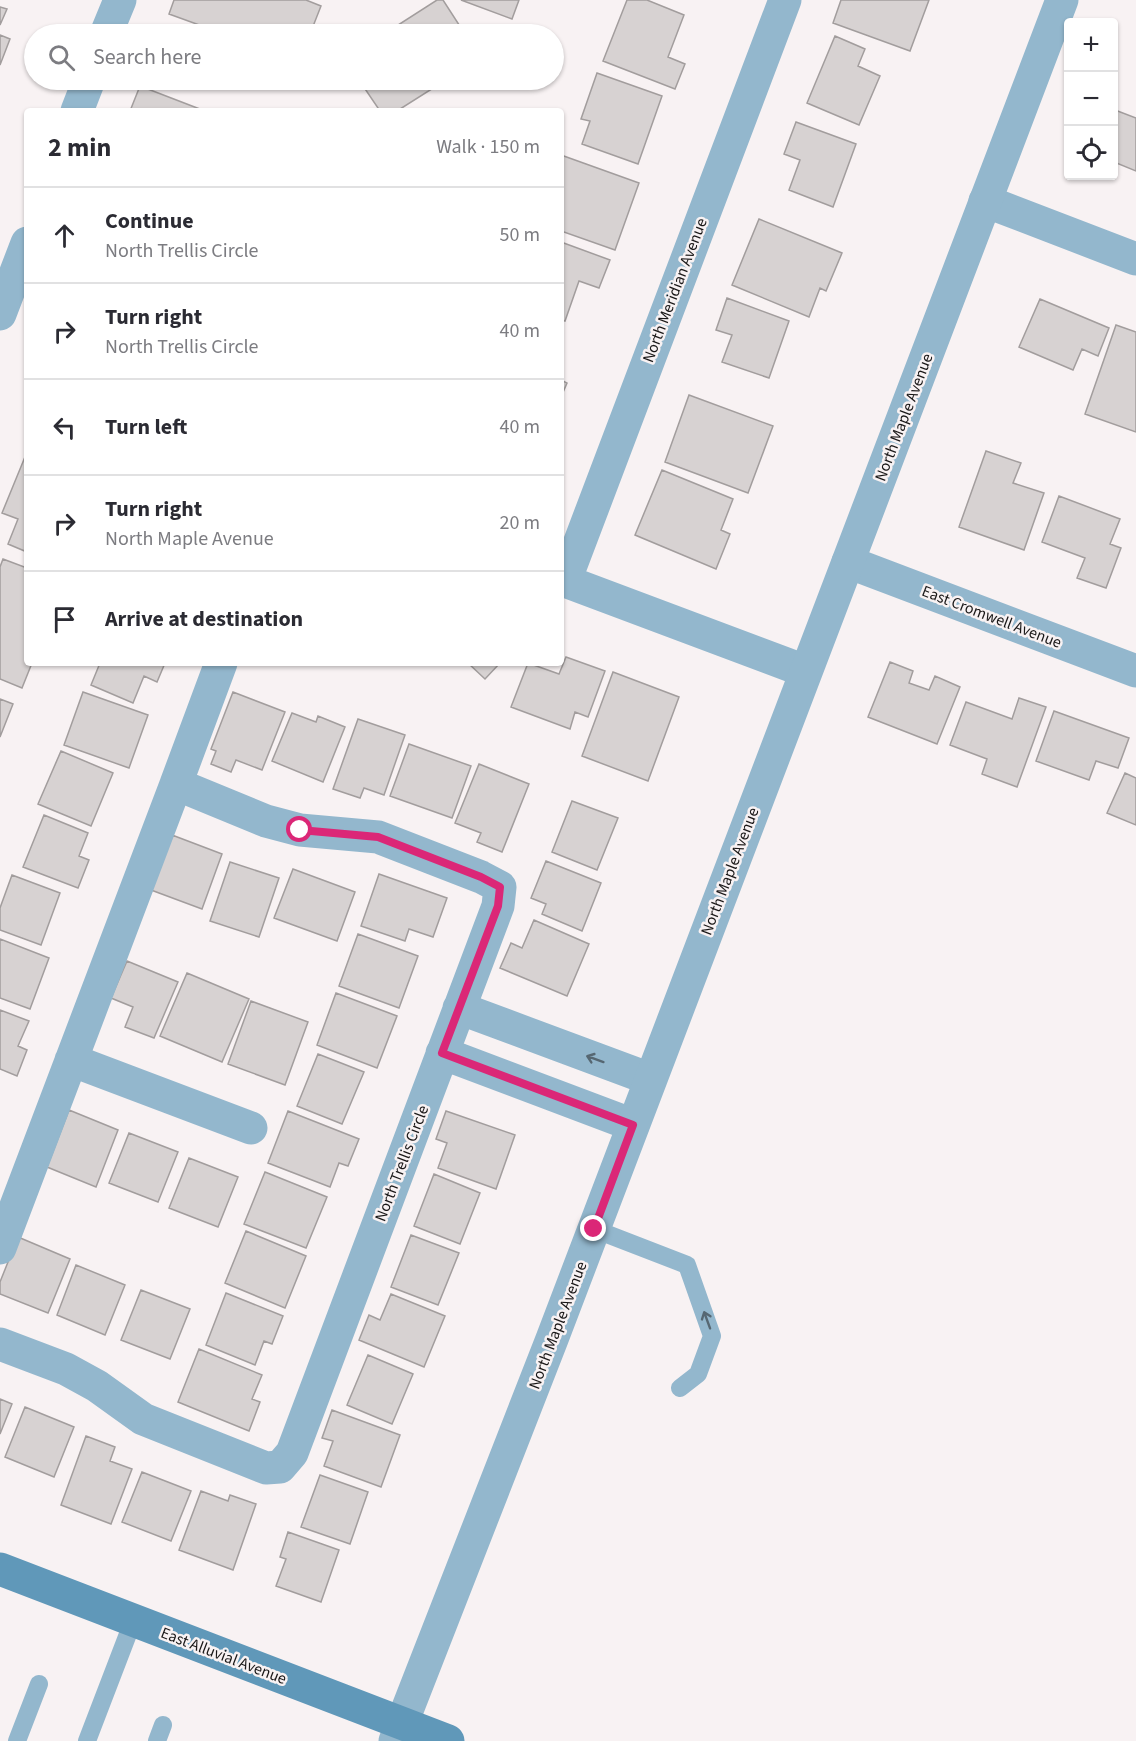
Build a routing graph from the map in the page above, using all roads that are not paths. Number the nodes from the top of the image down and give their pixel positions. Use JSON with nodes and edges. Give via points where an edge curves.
{"nodes":[{"id":1,"x":120,"y":0,"type":"edge"},
{"id":2,"x":785,"y":0,"type":"edge"},
{"id":3,"x":1062,"y":0,"type":"edge"},
{"id":4,"x":110,"y":24,"type":"edge"},
{"id":5,"x":85,"y":90,"type":"edge"},
{"id":6,"x":78,"y":108,"type":"edge"},
{"id":7,"x":985,"y":201,"type":"junction"},
{"id":8,"x":24,"y":251,"type":"edge"},
{"id":9,"x":1136,"y":259,"type":"edge"},
{"id":10,"x":0,"y":314,"type":"edge"},
{"id":11,"x":848,"y":562,"type":"junction"},
{"id":12,"x":220,"y":666,"type":"edge"},
{"id":13,"x":806,"y":671,"type":"junction"},
{"id":14,"x":1136,"y":671,"type":"edge"},
{"id":15,"x":176,"y":784,"type":"junction"},
{"id":16,"x":459,"y":1008,"type":"junction"},
{"id":17,"x":543,"y":1040,"type":"junction"},
{"id":18,"x":442,"y":1053,"type":"junction"},
{"id":19,"x":71,"y":1060,"type":"junction"},
{"id":20,"x":650,"y":1079,"type":"junction"},
{"id":21,"x":526,"y":1085,"type":"junction"},
{"id":22,"x":633,"y":1125,"type":"junction"},
{"id":23,"x":251,"y":1128,"type":"dead end"},
{"id":24,"x":594,"y":1229,"type":"junction"},
{"id":25,"x":0,"y":1248,"type":"edge"},
{"id":26,"x":0,"y":1344,"type":"edge"},
{"id":27,"x":680,"y":1388,"type":"dead end"},
{"id":28,"x":0,"y":1569,"type":"edge"},
{"id":29,"x":133,"y":1621,"type":"junction"},
{"id":30,"x":39,"y":1684,"type":"dead end"},
{"id":31,"x":398,"y":1732,"type":"edge"},
{"id":32,"x":17,"y":1741,"type":"edge"},
{"id":33,"x":87,"y":1741,"type":"edge"},
{"id":34,"x":448,"y":1741,"type":"edge"}],
"edges":[{"from":1,"to":4,"type":"street"},
{"from":2,"to":13,"type":"street","name":"North Meridian Avenue","via":[[565,581]]},
{"from":3,"to":7,"type":"street","name":"North Maple Avenue"},
{"from":5,"to":6,"type":"street"},
{"from":7,"to":9,"type":"street"},
{"from":7,"to":11,"type":"street","name":"North Maple Avenue"},
{"from":8,"to":10,"type":"street"},
{"from":11,"to":13,"type":"street","name":"North Maple Avenue"},
{"from":11,"to":14,"type":"street","name":"East Cromwell Avenue"},
{"from":12,"to":15,"type":"street"},
{"from":13,"to":20,"type":"street","name":"North Maple Avenue"},
{"from":15,"to":16,"type":"street","name":"North Trellis Circle","via":[[266,821],[300,830],[378,837],[500,887],[498,906]]},
{"from":15,"to":19,"type":"street"},
{"from":16,"to":17,"type":"street"},
{"from":16,"to":18,"type":"street","name":"North Trellis Circle"},
{"from":20,"to":17,"type":"street","one_way":true},
{"from":17,"to":21,"type":"street"},
{"from":18,"to":21,"type":"street"},
{"from":18,"to":26,"type":"street","name":"North Trellis Circle","via":[[292,1453],[280,1467],[266,1468],[143,1419],[66,1369]]},
{"from":19,"to":23,"type":"street"},
{"from":19,"to":25,"type":"street"},
{"from":20,"to":22,"type":"street","name":"North Maple Avenue"},
{"from":21,"to":22,"type":"street"},
{"from":22,"to":24,"type":"street","name":"North Maple Avenue"},
{"from":27,"to":24,"type":"lane","one_way":true,"via":[[698,1374],[712,1336],[687,1265]]},
{"from":24,"to":31,"type":"street","name":"North Maple Avenue"},
{"from":28,"to":29,"type":"main road","name":"East Alluvial Avenue"},
{"from":29,"to":31,"type":"main road","name":"East Alluvial Avenue"},
{"from":29,"to":33,"type":"lane"},
{"from":30,"to":32,"type":"lane"},
{"from":31,"to":34,"type":"main road","name":"East Alluvial Avenue"}]}
